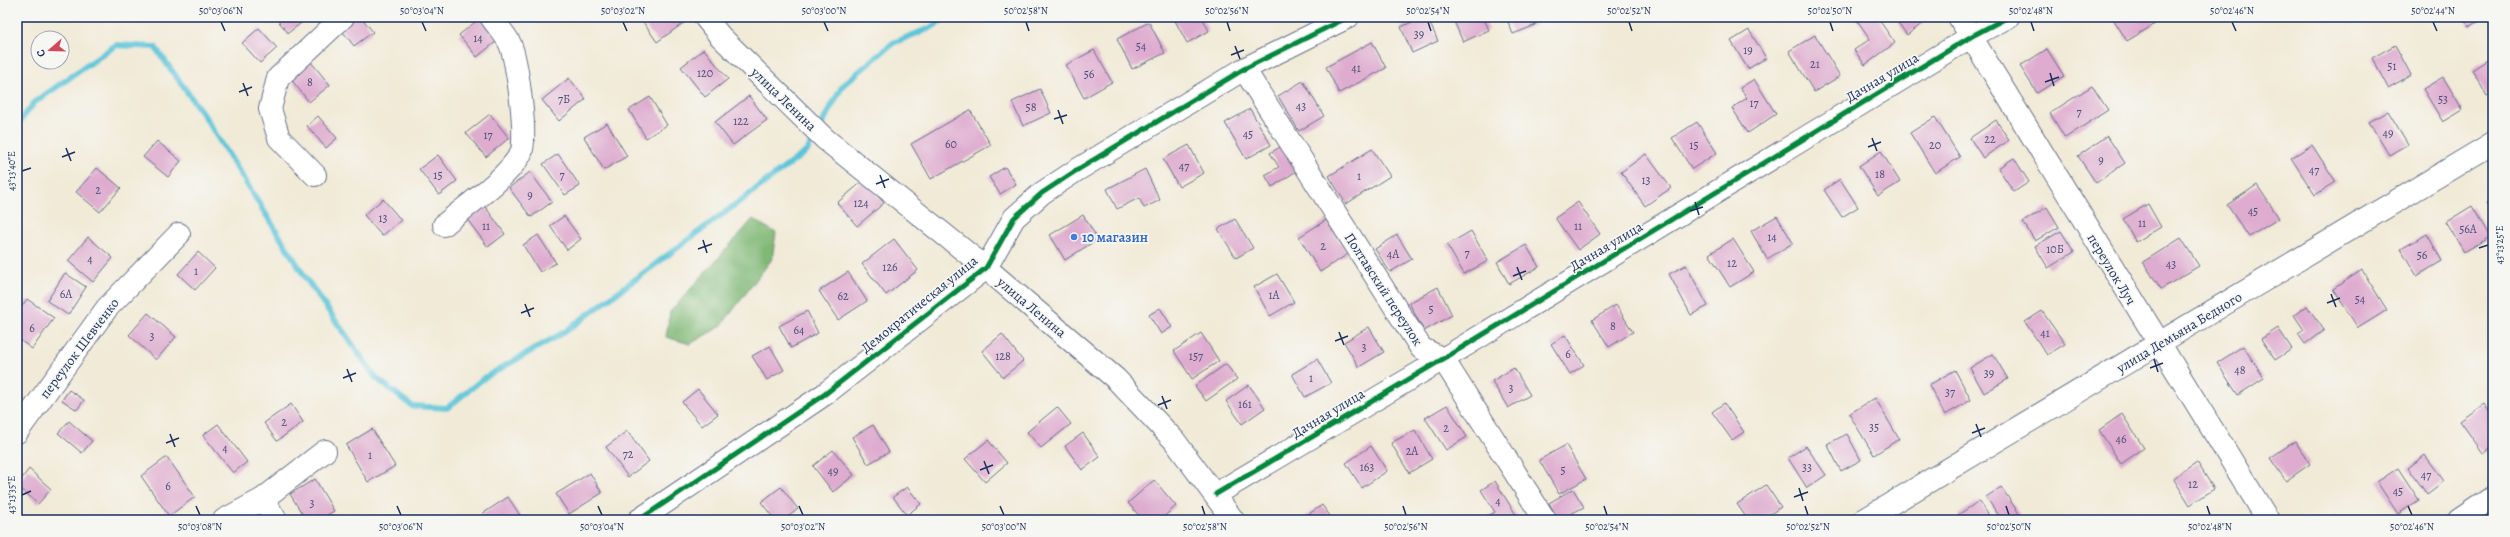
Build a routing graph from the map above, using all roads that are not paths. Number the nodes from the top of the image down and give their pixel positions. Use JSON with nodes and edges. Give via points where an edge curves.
{"nodes":[{"id":1,"x":343,"y":17,"type":"edge"},
{"id":2,"x":491,"y":17,"type":"edge"},
{"id":3,"x":705,"y":17,"type":"edge"},
{"id":4,"x":1348,"y":17,"type":"edge"},
{"id":5,"x":1959,"y":17,"type":"edge"},
{"id":6,"x":2008,"y":17,"type":"edge"},
{"id":7,"x":1326,"y":22,"type":"edge"},
{"id":8,"x":1972,"y":36,"type":"junction"},
{"id":9,"x":1244,"y":69,"type":"junction"},
{"id":10,"x":2493,"y":142,"type":"edge"},
{"id":11,"x":316,"y":175,"type":"dead end"},
{"id":12,"x":444,"y":225,"type":"dead end"},
{"id":13,"x":179,"y":234,"type":"dead end"},
{"id":14,"x":986,"y":268,"type":"junction"},
{"id":15,"x":2158,"y":345,"type":"junction"},
{"id":16,"x":1443,"y":359,"type":"junction"},
{"id":17,"x":17,"y":432,"type":"edge"},
{"id":18,"x":325,"y":451,"type":"dead end"},
{"id":19,"x":1216,"y":494,"type":"junction"},
{"id":20,"x":2493,"y":496,"type":"edge"},
{"id":21,"x":263,"y":499,"type":"junction"},
{"id":22,"x":1230,"y":519,"type":"edge"},
{"id":23,"x":224,"y":520,"type":"edge"},
{"id":24,"x":276,"y":520,"type":"edge"},
{"id":25,"x":639,"y":520,"type":"edge"},
{"id":26,"x":1545,"y":520,"type":"edge"},
{"id":27,"x":1864,"y":520,"type":"edge"},
{"id":28,"x":2268,"y":520,"type":"edge"},
{"id":29,"x":2459,"y":520,"type":"edge"}],
"edges":[{"from":1,"to":11,"type":"street","via":[[278,78],[270,109],[280,138]]},
{"from":2,"to":12,"type":"street","via":[[510,44],[517,75],[524,129],[521,154],[502,176]]},
{"from":3,"to":14,"type":"street","name":"улица Ленина","via":[[720,36],[808,124]]},
{"from":4,"to":7,"type":"street","name":"Демократическая улица"},
{"from":5,"to":8,"type":"street","name":"переулок Луч"},
{"from":6,"to":8,"type":"street","name":"Дачная улица"},
{"from":7,"to":9,"type":"street","name":"Демократическая улица"},
{"from":8,"to":15,"type":"street","name":"переулок Луч"},
{"from":8,"to":16,"type":"street","name":"Дачная улица"},
{"from":9,"to":14,"type":"street","name":"Демократическая улица","via":[[1042,193],[1014,218]]},
{"from":9,"to":16,"type":"street","name":"Полтавский переулок","via":[[1421,348]]},
{"from":10,"to":15,"type":"street","name":"улица Демьяна Бедного"},
{"from":13,"to":17,"type":"street","name":"переулок Шевченко","via":[[107,308]]},
{"from":14,"to":19,"type":"street","name":"улица Ленина","via":[[1116,379],[1174,440]]},
{"from":14,"to":25,"type":"street","name":"Демократическая улица","via":[[825,394]]},
{"from":15,"to":27,"type":"street","name":"улица Демьяна Бедного"},
{"from":15,"to":28,"type":"street","name":"переулок Луч"},
{"from":16,"to":19,"type":"street","name":"Дачная улица"},
{"from":16,"to":26,"type":"street"},
{"from":18,"to":21,"type":"street"},
{"from":19,"to":22,"type":"street","name":"улица Ленина"},
{"from":20,"to":29,"type":"street"},
{"from":21,"to":23,"type":"street"},
{"from":21,"to":24,"type":"street"}]}
